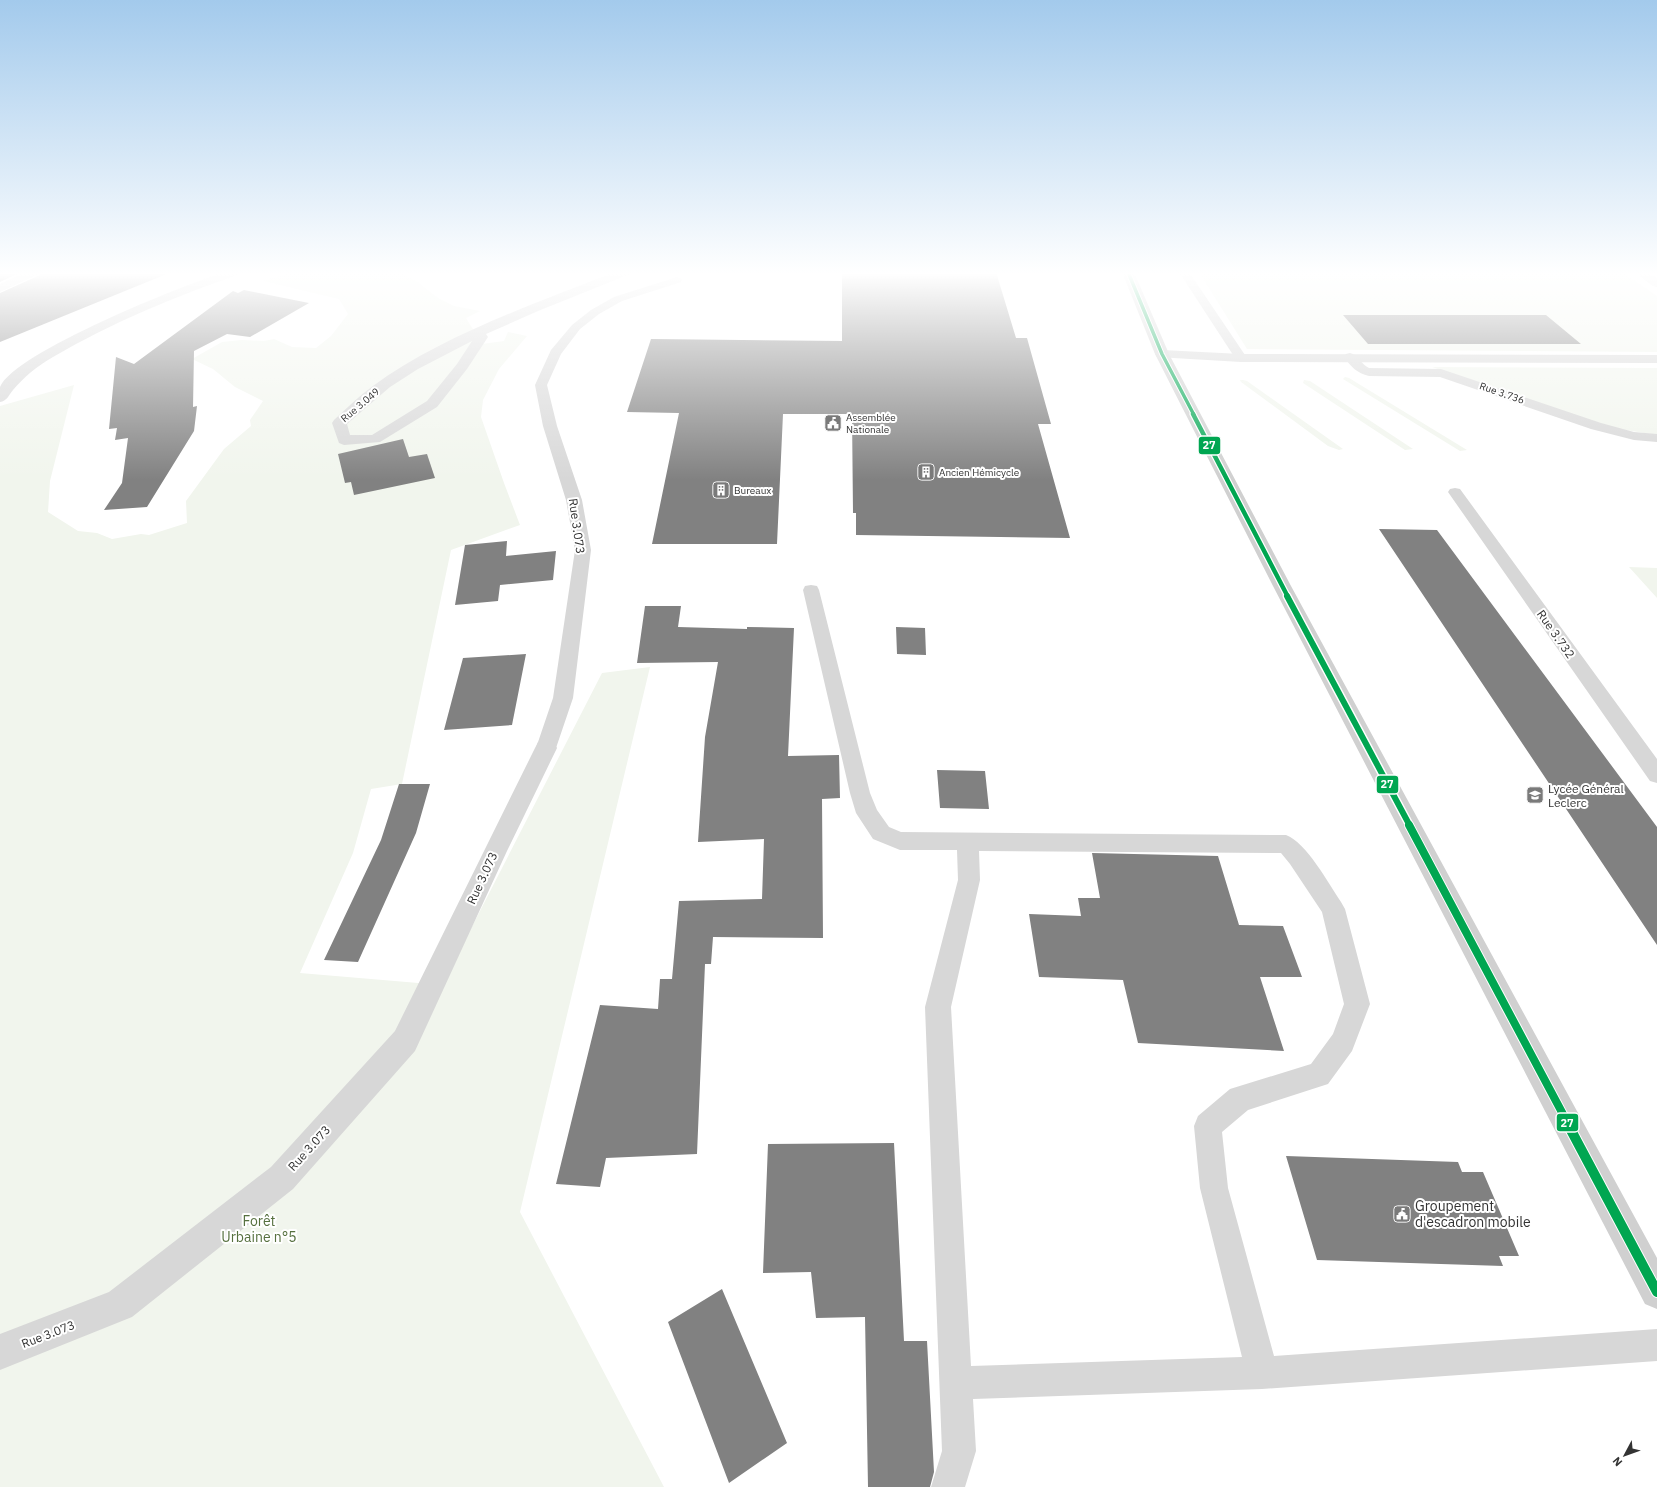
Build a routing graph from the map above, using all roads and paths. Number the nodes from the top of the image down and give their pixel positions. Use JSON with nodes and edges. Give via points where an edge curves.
{"nodes":[{"id":1,"x":72,"y":341,"type":"edge"},
{"id":2,"x":462,"y":341,"type":"edge"},
{"id":3,"x":478,"y":341,"type":"edge"},
{"id":4,"x":564,"y":341,"type":"edge"},
{"id":5,"x":1157,"y":341,"type":"edge"},
{"id":6,"x":1230,"y":341,"type":"edge"},
{"id":7,"x":1162,"y":354,"type":"junction"},
{"id":8,"x":1350,"y":357,"type":"junction"},
{"id":9,"x":1241,"y":358,"type":"junction"},
{"id":10,"x":1657,"y":359,"type":"edge"},
{"id":11,"x":0,"y":398,"type":"edge"},
{"id":12,"x":1657,"y":438,"type":"edge"},
{"id":13,"x":1455,"y":492,"type":"dead end"},
{"id":14,"x":811,"y":590,"type":"dead end"},
{"id":15,"x":546,"y":748,"type":"joint"},
{"id":16,"x":1657,"y":775,"type":"edge"},
{"id":17,"x":968,"y":841,"type":"junction"},
{"id":18,"x":1657,"y":1292,"type":"edge"},
{"id":19,"x":1657,"y":1345,"type":"edge"},
{"id":20,"x":0,"y":1352,"type":"edge"},
{"id":21,"x":1262,"y":1373,"type":"junction"},
{"id":22,"x":955,"y":1383,"type":"junction"},
{"id":23,"x":948,"y":1487,"type":"edge"}],
"edges":[{"from":1,"to":11,"type":"street","via":[[17,376]]},
{"from":2,"to":3,"type":"street","name":"Rue 3.049","via":[[435,354],[384,385],[339,423],[344,440],[375,439],[432,404]]},
{"from":4,"to":15,"type":"lane","name":"Rue 3.073","via":[[555,353],[541,385],[550,426],[574,500],[583,550],[563,698]]},
{"from":5,"to":7,"type":"main road"},
{"from":6,"to":9,"type":"lane"},
{"from":7,"to":9,"type":"street"},
{"from":7,"to":18,"type":"main road","via":[[1282,586]]},
{"from":8,"to":9,"type":"street"},
{"from":8,"to":10,"type":"street"},
{"from":8,"to":12,"type":"lane","name":"Rue 3.736","via":[[1359,368],[1369,372],[1441,373],[1621,434]]},
{"from":13,"to":16,"type":"lane","name":"Rue 3.732"},
{"from":14,"to":17,"type":"lane","via":[[867,813],[881,833],[900,841]]},
{"from":15,"to":20,"type":"street","name":"Rue 3.073","via":[[405,1041],[282,1178],[120,1305]]},
{"from":17,"to":21,"type":"lane","via":[[1286,844],[1298,857],[1333,909],[1357,1004],[1343,1042],[1319,1075],[1240,1099],[1208,1126],[1214,1188]]},
{"from":17,"to":22,"type":"lane","via":[[969,880],[938,1007]]},
{"from":19,"to":21,"type":"lane"},
{"from":21,"to":22,"type":"lane"},
{"from":22,"to":23,"type":"lane","via":[[959,1451]]}]}
